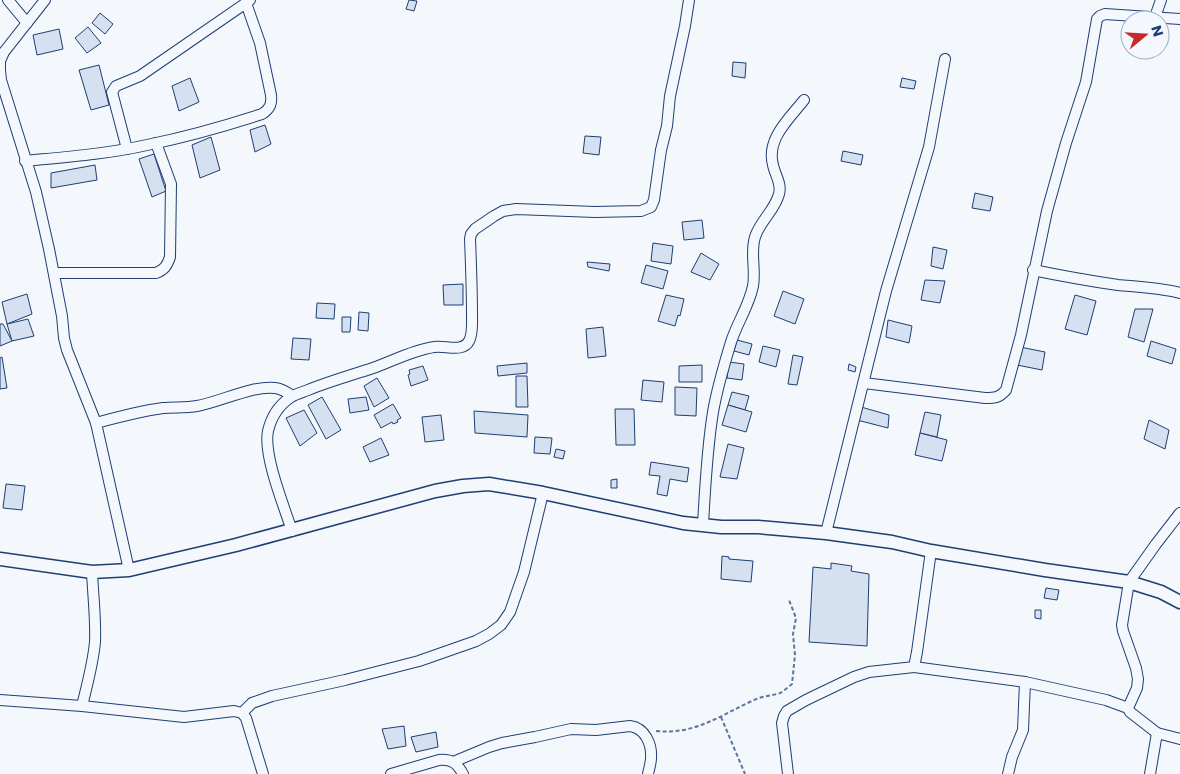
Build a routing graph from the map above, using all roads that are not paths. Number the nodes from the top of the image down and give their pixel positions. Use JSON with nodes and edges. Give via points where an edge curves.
{"nodes":[{"id":1,"x":8,"y":0,"type":"edge"},
{"id":2,"x":46,"y":0,"type":"edge"},
{"id":3,"x":688,"y":0,"type":"edge"},
{"id":4,"x":248,"y":2,"type":"edge"},
{"id":5,"x":1120,"y":15,"type":"edge"},
{"id":6,"x":27,"y":23,"type":"junction"},
{"id":7,"x":945,"y":60,"type":"dead end"},
{"id":8,"x":0,"y":69,"type":"edge"},
{"id":9,"x":804,"y":100,"type":"dead end"},
{"id":10,"x":156,"y":143,"type":"junction"},
{"id":11,"x":127,"y":149,"type":"junction"},
{"id":12,"x":25,"y":161,"type":"junction"},
{"id":13,"x":1033,"y":270,"type":"junction"},
{"id":14,"x":54,"y":274,"type":"junction"},
{"id":15,"x":1180,"y":292,"type":"edge"},
{"id":16,"x":864,"y":383,"type":"junction"},
{"id":17,"x":292,"y":396,"type":"junction"},
{"id":18,"x":96,"y":423,"type":"junction"},
{"id":19,"x":543,"y":493,"type":"junction"},
{"id":20,"x":1180,"y":513,"type":"edge"},
{"id":21,"x":703,"y":525,"type":"junction"},
{"id":22,"x":292,"y":531,"type":"junction"},
{"id":23,"x":826,"y":533,"type":"junction"},
{"id":24,"x":931,"y":551,"type":"junction"},
{"id":25,"x":0,"y":559,"type":"edge"},
{"id":26,"x":130,"y":570,"type":"junction"},
{"id":27,"x":92,"y":572,"type":"junction"},
{"id":28,"x":1129,"y":582,"type":"junction"},
{"id":29,"x":1180,"y":602,"type":"edge"},
{"id":30,"x":914,"y":667,"type":"junction"},
{"id":31,"x":1025,"y":682,"type":"junction"},
{"id":32,"x":0,"y":700,"type":"edge"},
{"id":33,"x":82,"y":706,"type":"junction"},
{"id":34,"x":1128,"y":708,"type":"junction"},
{"id":35,"x":242,"y":713,"type":"junction"},
{"id":36,"x":1157,"y":733,"type":"junction"},
{"id":37,"x":1180,"y":739,"type":"edge"},
{"id":38,"x":453,"y":762,"type":"junction"},
{"id":39,"x":263,"y":774,"type":"edge"},
{"id":40,"x":391,"y":774,"type":"edge"},
{"id":41,"x":463,"y":774,"type":"edge"},
{"id":42,"x":648,"y":774,"type":"edge"},
{"id":43,"x":788,"y":774,"type":"edge"},
{"id":44,"x":1008,"y":774,"type":"edge"},
{"id":45,"x":1150,"y":774,"type":"edge"}],
"edges":[{"from":1,"to":6,"type":"street"},
{"from":2,"to":6,"type":"street"},
{"from":3,"to":17,"type":"street","via":[[651,208],[596,212],[503,211],[471,234],[472,327],[466,346],[426,348]]},
{"from":4,"to":10,"type":"street","via":[[271,95],[269,110],[218,128]]},
{"from":4,"to":11,"type":"street","via":[[140,76],[113,88]]},
{"from":5,"to":13,"type":"street","via":[[1105,14],[1097,19],[1086,82],[1066,143]]},
{"from":6,"to":8,"type":"street","via":[[4,52]]},
{"from":7,"to":16,"type":"street","via":[[929,147],[886,291]]},
{"from":8,"to":12,"type":"street"},
{"from":9,"to":21,"type":"street","via":[[778,133],[773,146],[771,156],[780,186],[779,194],[755,236],[753,287],[732,340],[714,409]]},
{"from":10,"to":11,"type":"street"},
{"from":10,"to":14,"type":"street","via":[[171,184],[170,257],[163,271],[156,274]]},
{"from":11,"to":12,"type":"street"},
{"from":12,"to":14,"type":"street","via":[[36,192]]},
{"from":13,"to":15,"type":"street","via":[[1089,281]]},
{"from":13,"to":16,"type":"street","via":[[1018,344],[1006,390],[1001,396],[985,398]]},
{"from":14,"to":18,"type":"street","via":[[67,350]]},
{"from":16,"to":23,"type":"street"},
{"from":17,"to":18,"type":"street","via":[[276,388],[267,388],[199,406],[147,410]]},
{"from":17,"to":22,"type":"street","via":[[272,419],[267,442]]},
{"from":18,"to":26,"type":"street"},
{"from":19,"to":21,"type":"street"},
{"from":19,"to":22,"type":"street","via":[[489,484],[463,486]]},
{"from":19,"to":35,"type":"street","via":[[524,572],[510,612],[500,626],[476,642],[419,661],[272,696],[252,703]]},
{"from":20,"to":28,"type":"street"},
{"from":21,"to":23,"type":"street"},
{"from":22,"to":26,"type":"street"},
{"from":23,"to":24,"type":"street"},
{"from":24,"to":28,"type":"street"},
{"from":24,"to":30,"type":"street"},
{"from":25,"to":27,"type":"street"},
{"from":26,"to":27,"type":"street"},
{"from":27,"to":33,"type":"street","via":[[95,642]]},
{"from":28,"to":29,"type":"street"},
{"from":28,"to":34,"type":"street","via":[[1122,631],[1136,668],[1138,688]]},
{"from":30,"to":31,"type":"street"},
{"from":30,"to":43,"type":"street","via":[[854,677],[787,711],[782,723]]},
{"from":31,"to":34,"type":"street"},
{"from":31,"to":44,"type":"street","via":[[1023,730]]},
{"from":32,"to":33,"type":"street"},
{"from":33,"to":35,"type":"street","via":[[184,717],[234,711]]},
{"from":34,"to":36,"type":"street","via":[[1132,715]]},
{"from":35,"to":39,"type":"street"},
{"from":36,"to":37,"type":"street"},
{"from":36,"to":45,"type":"street"},
{"from":38,"to":40,"type":"street","via":[[439,760]]},
{"from":38,"to":41,"type":"street"},
{"from":38,"to":42,"type":"street","via":[[502,743],[562,730],[630,726],[641,730],[647,738],[652,758]]}]}
